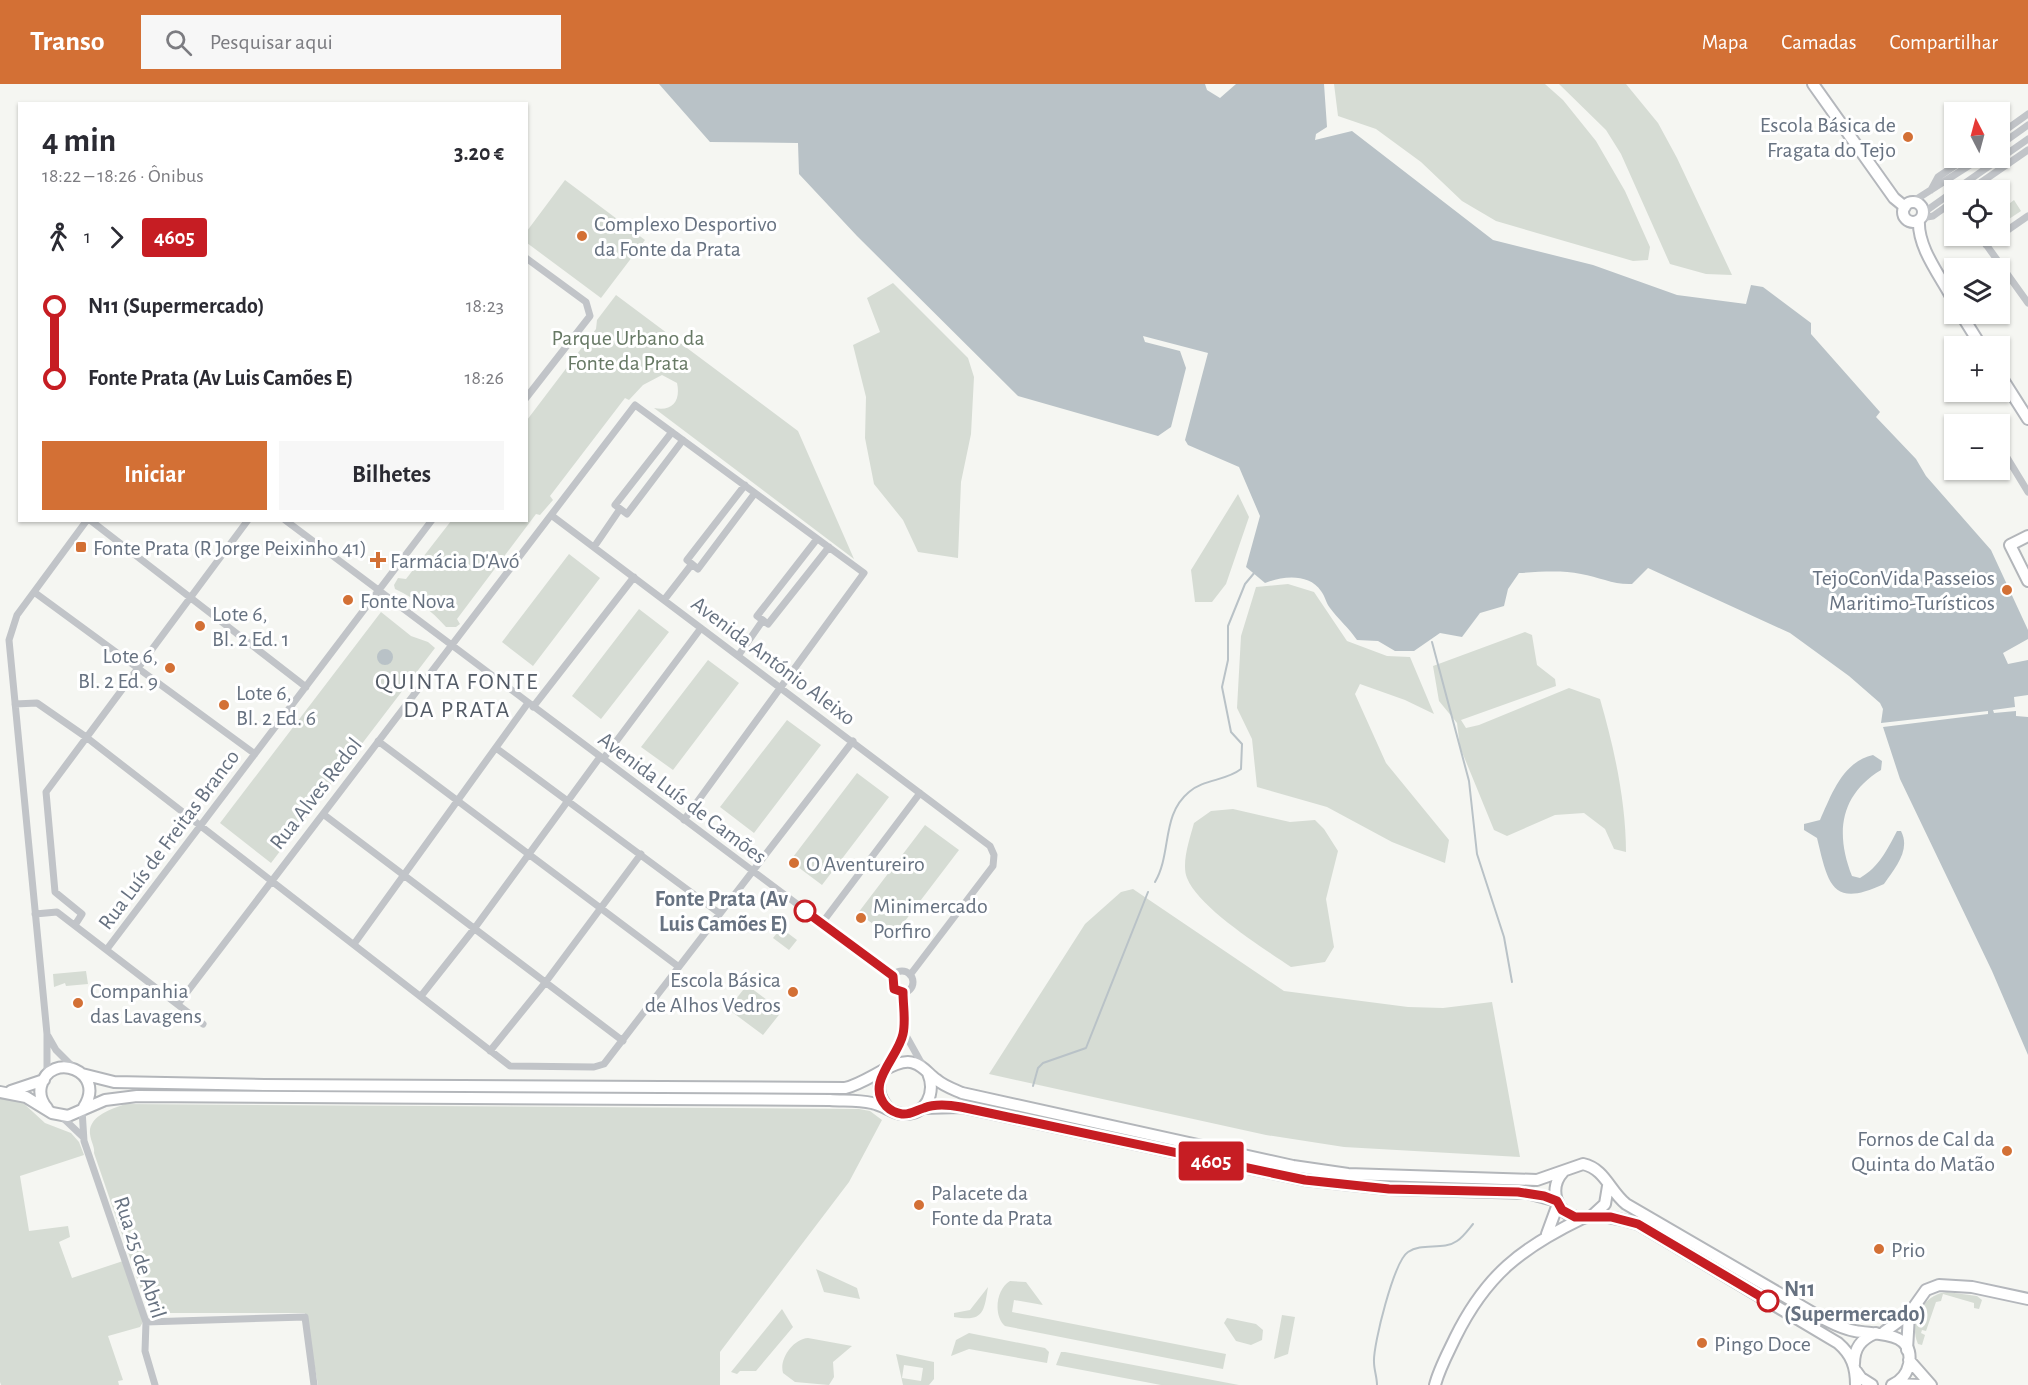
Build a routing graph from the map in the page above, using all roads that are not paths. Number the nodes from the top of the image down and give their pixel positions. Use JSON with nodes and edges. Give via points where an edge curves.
{"nodes":[{"id":1,"x":1813,"y":84,"type":"edge"},
{"id":2,"x":2028,"y":114,"type":"edge"},
{"id":3,"x":2028,"y":125,"type":"edge"},
{"id":4,"x":2010,"y":127,"type":"edge"},
{"id":5,"x":2010,"y":138,"type":"edge"},
{"id":6,"x":2028,"y":139,"type":"edge"},
{"id":7,"x":2028,"y":150,"type":"edge"},
{"id":8,"x":1951,"y":168,"type":"edge"},
{"id":9,"x":1965,"y":168,"type":"edge"},
{"id":10,"x":1970,"y":180,"type":"edge"},
{"id":11,"x":1984,"y":180,"type":"edge"},
{"id":12,"x":1931,"y":190,"type":"junction"},
{"id":13,"x":1944,"y":199,"type":"edge"},
{"id":14,"x":1908,"y":205,"type":"junction"},
{"id":15,"x":1944,"y":208,"type":"edge"},
{"id":16,"x":2028,"y":216,"type":"edge"},
{"id":17,"x":1921,"y":217,"type":"junction"},
{"id":18,"x":2010,"y":228,"type":"edge"},
{"id":19,"x":1987,"y":246,"type":"edge"},
{"id":20,"x":528,"y":259,"type":"edge"},
{"id":21,"x":1944,"y":283,"type":"edge"},
{"id":22,"x":2028,"y":303,"type":"edge"},
{"id":23,"x":2010,"y":391,"type":"edge"},
{"id":24,"x":528,"y":395,"type":"edge"},
{"id":25,"x":2026,"y":417,"type":"edge"},
{"id":26,"x":672,"y":432,"type":"junction"},
{"id":27,"x":683,"y":440,"type":"junction"},
{"id":28,"x":2010,"y":462,"type":"edge"},
{"id":29,"x":745,"y":485,"type":"junction"},
{"id":30,"x":2028,"y":492,"type":"edge"},
{"id":31,"x":755,"y":493,"type":"junction"},
{"id":32,"x":620,"y":509,"type":"junction"},
{"id":33,"x":551,"y":515,"type":"junction"},
{"id":34,"x":86,"y":522,"type":"edge"},
{"id":35,"x":91,"y":522,"type":"edge"},
{"id":36,"x":247,"y":522,"type":"edge"},
{"id":37,"x":288,"y":522,"type":"edge"},
{"id":38,"x":431,"y":522,"type":"edge"},
{"id":39,"x":2028,"y":536,"type":"edge"},
{"id":40,"x":818,"y":538,"type":"junction"},
{"id":41,"x":594,"y":547,"type":"junction"},
{"id":42,"x":829,"y":547,"type":"junction"},
{"id":43,"x":692,"y":564,"type":"junction"},
{"id":44,"x":634,"y":577,"type":"junction"},
{"id":45,"x":2028,"y":581,"type":"edge"},
{"id":46,"x":379,"y":591,"type":"junction"},
{"id":47,"x":34,"y":592,"type":"junction"},
{"id":48,"x":190,"y":598,"type":"junction"},
{"id":49,"x":664,"y":600,"type":"junction"},
{"id":50,"x":763,"y":620,"type":"junction"},
{"id":51,"x":701,"y":627,"type":"junction"},
{"id":52,"x":452,"y":645,"type":"junction"},
{"id":53,"x":738,"y":656,"type":"junction"},
{"id":54,"x":139,"y":668,"type":"junction"},
{"id":55,"x":306,"y":687,"type":"junction"},
{"id":56,"x":780,"y":687,"type":"junction"},
{"id":57,"x":15,"y":704,"type":"junction"},
{"id":58,"x":531,"y":705,"type":"junction"},
{"id":59,"x":86,"y":737,"type":"junction"},
{"id":60,"x":378,"y":741,"type":"junction"},
{"id":61,"x":853,"y":741,"type":"junction"},
{"id":62,"x":496,"y":748,"type":"junction"},
{"id":63,"x":255,"y":754,"type":"junction"},
{"id":64,"x":601,"y":758,"type":"junction"},
{"id":65,"x":920,"y":793,"type":"junction"},
{"id":66,"x":457,"y":801,"type":"junction"},
{"id":67,"x":568,"y":801,"type":"junction"},
{"id":68,"x":323,"y":814,"type":"junction"},
{"id":69,"x":684,"y":820,"type":"junction"},
{"id":70,"x":202,"y":826,"type":"junction"},
{"id":71,"x":641,"y":854,"type":"junction"},
{"id":72,"x":528,"y":855,"type":"junction"},
{"id":73,"x":753,"y":872,"type":"junction"},
{"id":74,"x":404,"y":876,"type":"junction"},
{"id":75,"x":271,"y":880,"type":"junction"},
{"id":76,"x":600,"y":908,"type":"junction"},
{"id":77,"x":719,"y":913,"type":"junction"},
{"id":78,"x":35,"y":914,"type":"junction"},
{"id":79,"x":822,"y":924,"type":"junction"},
{"id":80,"x":75,"y":925,"type":"junction"},
{"id":81,"x":474,"y":929,"type":"junction"},
{"id":82,"x":354,"y":945,"type":"junction"},
{"id":83,"x":107,"y":949,"type":"junction"},
{"id":84,"x":679,"y":967,"type":"junction"},
{"id":85,"x":910,"y":975,"type":"junction"},
{"id":86,"x":893,"y":976,"type":"junction"},
{"id":87,"x":545,"y":983,"type":"junction"},
{"id":88,"x":903,"y":992,"type":"junction"},
{"id":89,"x":421,"y":996,"type":"junction"},
{"id":90,"x":178,"y":1004,"type":"junction"},
{"id":91,"x":203,"y":1024,"type":"dead end"},
{"id":92,"x":904,"y":1032,"type":"junction"},
{"id":93,"x":47,"y":1034,"type":"junction"},
{"id":94,"x":623,"y":1041,"type":"junction"},
{"id":95,"x":490,"y":1051,"type":"junction"},
{"id":96,"x":887,"y":1068,"type":"junction"},
{"id":97,"x":926,"y":1070,"type":"junction"},
{"id":98,"x":80,"y":1072,"type":"junction"},
{"id":99,"x":45,"y":1077,"type":"junction"},
{"id":100,"x":1,"y":1092,"type":"edge"},
{"id":101,"x":83,"y":1108,"type":"junction"},
{"id":102,"x":888,"y":1108,"type":"junction"},
{"id":103,"x":923,"y":1108,"type":"junction"},
{"id":104,"x":56,"y":1114,"type":"junction"},
{"id":105,"x":84,"y":1141,"type":"junction"},
{"id":106,"x":1566,"y":1169,"type":"junction"},
{"id":107,"x":1608,"y":1186,"type":"junction"},
{"id":108,"x":1557,"y":1202,"type":"junction"},
{"id":109,"x":1587,"y":1217,"type":"junction"},
{"id":110,"x":1547,"y":1234,"type":"junction"},
{"id":111,"x":2028,"y":1299,"type":"edge"},
{"id":112,"x":1909,"y":1314,"type":"junction"},
{"id":113,"x":146,"y":1322,"type":"junction"},
{"id":114,"x":1880,"y":1333,"type":"junction"},
{"id":115,"x":1908,"y":1355,"type":"junction"},
{"id":116,"x":1855,"y":1367,"type":"junction"},
{"id":117,"x":1893,"y":1384,"type":"edge"},
{"id":118,"x":155,"y":1385,"type":"edge"},
{"id":119,"x":314,"y":1385,"type":"edge"},
{"id":120,"x":1435,"y":1385,"type":"edge"},
{"id":121,"x":1856,"y":1385,"type":"edge"},
{"id":122,"x":1872,"y":1385,"type":"edge"},
{"id":123,"x":1920,"y":1385,"type":"edge"},
{"id":124,"x":1931,"y":1385,"type":"edge"}],
"edges":[{"from":1,"to":14,"type":"main road","via":[[1894,198]]},
{"from":2,"to":4,"type":"street"},
{"from":3,"to":5,"type":"street"},
{"from":6,"to":10,"type":"street"},
{"from":7,"to":11,"type":"street"},
{"from":8,"to":12,"type":"street","via":[[1938,177]]},
{"from":9,"to":12,"type":"street"},
{"from":12,"to":14,"type":"street"},
{"from":13,"to":17,"type":"street"},
{"from":14,"to":17,"type":"main road","via":[[1921,206]]},
{"from":14,"to":17,"type":"main road","via":[[1905,218],[1912,221]]},
{"from":15,"to":17,"type":"street","via":[[1934,216]]},
{"from":16,"to":18,"type":"street"},
{"from":17,"to":21,"type":"main road","via":[[1920,235]]},
{"from":19,"to":22,"type":"street"},
{"from":20,"to":24,"type":"street","via":[[586,302],[590,310],[590,316]]},
{"from":23,"to":25,"type":"main road"},
{"from":26,"to":27,"type":"street"},
{"from":26,"to":32,"type":"street","via":[[615,506]]},
{"from":26,"to":33,"type":"street","name":"Rua Alves Redol","via":[[635,405]]},
{"from":27,"to":29,"type":"street"},
{"from":27,"to":32,"type":"street","via":[[627,514]]},
{"from":28,"to":30,"type":"street"},
{"from":29,"to":31,"type":"street"},
{"from":29,"to":43,"type":"street","via":[[687,560]]},
{"from":31,"to":40,"type":"street"},
{"from":31,"to":43,"type":"street","via":[[698,569]]},
{"from":32,"to":41,"type":"street"},
{"from":33,"to":41,"type":"street","name":"Avenida António Aleixo"},
{"from":33,"to":52,"type":"street","name":"Rua Alves Redol"},
{"from":34,"to":47,"type":"street"},
{"from":35,"to":48,"type":"street"},
{"from":36,"to":48,"type":"street"},
{"from":37,"to":46,"type":"street","name":"Avenida Luís de Camões"},
{"from":38,"to":46,"type":"street","name":"Rua Luís de Freitas Branco"},
{"from":39,"to":45,"type":"main road","via":[[2010,545]]},
{"from":40,"to":42,"type":"street"},
{"from":40,"to":50,"type":"street","via":[[757,615]]},
{"from":41,"to":44,"type":"street","name":"Avenida António Aleixo"},
{"from":42,"to":50,"type":"street","via":[[768,624]]},
{"from":42,"to":56,"type":"street","via":[[864,573]]},
{"from":43,"to":49,"type":"street"},
{"from":44,"to":49,"type":"street","name":"Avenida António Aleixo"},
{"from":44,"to":58,"type":"street"},
{"from":46,"to":52,"type":"street","name":"Avenida Luís de Camões"},
{"from":46,"to":55,"type":"street","name":"Rua Luís de Freitas Branco"},
{"from":47,"to":54,"type":"street"},
{"from":47,"to":57,"type":"street","via":[[17,615],[9,640]]},
{"from":48,"to":54,"type":"street"},
{"from":48,"to":55,"type":"street"},
{"from":49,"to":51,"type":"street","name":"Avenida António Aleixo"},
{"from":50,"to":53,"type":"street"},
{"from":51,"to":53,"type":"street","name":"Avenida António Aleixo"},
{"from":51,"to":64,"type":"street"},
{"from":52,"to":58,"type":"street","name":"Avenida Luís de Camões"},
{"from":52,"to":60,"type":"street","name":"Rua Alves Redol"},
{"from":53,"to":56,"type":"street","name":"Avenida António Aleixo"},
{"from":54,"to":59,"type":"street"},
{"from":54,"to":63,"type":"street"},
{"from":55,"to":63,"type":"street","name":"Rua Luís de Freitas Branco"},
{"from":56,"to":61,"type":"street","name":"Avenida António Aleixo"},
{"from":56,"to":69,"type":"street"},
{"from":57,"to":59,"type":"street","via":[[37,703]]},
{"from":57,"to":78,"type":"street"},
{"from":58,"to":62,"type":"street"},
{"from":58,"to":64,"type":"street","name":"Avenida Luís de Camões"},
{"from":59,"to":70,"type":"street"},
{"from":59,"to":80,"type":"street","via":[[46,792],[55,892],[82,915]]},
{"from":60,"to":66,"type":"street"},
{"from":60,"to":68,"type":"street","name":"Rua Alves Redol"},
{"from":61,"to":65,"type":"street","name":"Avenida António Aleixo"},
{"from":61,"to":73,"type":"street"},
{"from":62,"to":66,"type":"street"},
{"from":62,"to":67,"type":"street"},
{"from":63,"to":70,"type":"street","name":"Rua Luís de Freitas Branco"},
{"from":64,"to":67,"type":"street"},
{"from":64,"to":69,"type":"street","name":"Avenida Luís de Camões"},
{"from":65,"to":79,"type":"street"},
{"from":65,"to":85,"type":"street","name":"Avenida António Aleixo","via":[[976,834],[992,850],[993,866]]},
{"from":66,"to":72,"type":"street"},
{"from":66,"to":74,"type":"street"},
{"from":67,"to":71,"type":"street"},
{"from":67,"to":72,"type":"street"},
{"from":68,"to":74,"type":"street"},
{"from":68,"to":75,"type":"street","name":"Rua Alves Redol"},
{"from":69,"to":73,"type":"street","name":"Avenida Luís de Camões"},
{"from":70,"to":75,"type":"street"},
{"from":70,"to":83,"type":"street","name":"Rua Luís de Freitas Branco"},
{"from":71,"to":76,"type":"street"},
{"from":71,"to":77,"type":"street"},
{"from":72,"to":76,"type":"street"},
{"from":72,"to":81,"type":"street"},
{"from":73,"to":77,"type":"street"},
{"from":73,"to":79,"type":"street","name":"Avenida Luís de Camões"},
{"from":74,"to":81,"type":"street"},
{"from":74,"to":82,"type":"street"},
{"from":75,"to":82,"type":"street"},
{"from":75,"to":90,"type":"street","name":"Rua Alves Redol"},
{"from":76,"to":84,"type":"street"},
{"from":76,"to":87,"type":"street"},
{"from":77,"to":84,"type":"street"},
{"from":78,"to":80,"type":"street","via":[[57,912]]},
{"from":78,"to":93,"type":"street"},
{"from":79,"to":86,"type":"street","name":"Avenida Luís de Camões"},
{"from":80,"to":83,"type":"street"},
{"from":81,"to":87,"type":"street"},
{"from":81,"to":89,"type":"street"},
{"from":82,"to":89,"type":"street"},
{"from":83,"to":90,"type":"street"},
{"from":84,"to":94,"type":"street"},
{"from":85,"to":86,"type":"street","via":[[901,971]]},
{"from":85,"to":88,"type":"street","via":[[911,988]]},
{"from":86,"to":88,"type":"street","via":[[894,989]]},
{"from":87,"to":94,"type":"street"},
{"from":87,"to":95,"type":"street"},
{"from":88,"to":92,"type":"street"},
{"from":89,"to":95,"type":"street"},
{"from":90,"to":91,"type":"street"},
{"from":92,"to":96,"type":"street"},
{"from":92,"to":97,"type":"street"},
{"from":93,"to":98,"type":"street","via":[[56,1050]]},
{"from":93,"to":99,"type":"street"},
{"from":94,"to":95,"type":"street","via":[[604,1064],[594,1067],[510,1066]]},
{"from":96,"to":97,"type":"main road","via":[[907,1061]]},
{"from":96,"to":98,"type":"main road","via":[[856,1085],[812,1088],[114,1082]]},
{"from":96,"to":102,"type":"main road","via":[[880,1078],[879,1094]]},
{"from":97,"to":103,"type":"main road","via":[[932,1091]]},
{"from":97,"to":106,"type":"main road","via":[[945,1086],[971,1095],[1293,1166],[1395,1177],[1518,1180],[1550,1178]]},
{"from":98,"to":99,"type":"main road","via":[[61,1067]]},
{"from":98,"to":101,"type":"main road","via":[[90,1090]]},
{"from":99,"to":100,"type":"main road"},
{"from":99,"to":104,"type":"main road","via":[[41,1098]]},
{"from":100,"to":104,"type":"main road","via":[[26,1096]]},
{"from":101,"to":102,"type":"main road","via":[[137,1096],[830,1100],[874,1103]]},
{"from":101,"to":104,"type":"main road","via":[[68,1116]]},
{"from":101,"to":105,"type":"street"},
{"from":102,"to":103,"type":"main road","via":[[900,1114]]},
{"from":103,"to":108,"type":"main road","via":[[961,1107],[1305,1180],[1389,1189],[1527,1193]]},
{"from":104,"to":105,"type":"street","via":[[80,1132]]},
{"from":105,"to":113,"type":"street","name":"Rua 25 de Abril"},
{"from":106,"to":107,"type":"main road","via":[[1583,1164],[1592,1166]]},
{"from":106,"to":108,"type":"main road","via":[[1556,1184]]},
{"from":107,"to":109,"type":"main road","via":[[1605,1204]]},
{"from":107,"to":114,"type":"main road","via":[[1626,1204],[1820,1317],[1839,1327]]},
{"from":108,"to":109,"type":"main road","via":[[1568,1214]]},
{"from":108,"to":110,"type":"main road"},
{"from":109,"to":110,"type":"main road"},
{"from":109,"to":116,"type":"main road","via":[[1611,1217],[1638,1224],[1838,1343],[1848,1351]]},
{"from":110,"to":120,"type":"main road","via":[[1492,1278],[1468,1312]]},
{"from":111,"to":112,"type":"main road","via":[[1972,1287],[1939,1285],[1920,1295]]},
{"from":112,"to":114,"type":"main road"},
{"from":112,"to":115,"type":"main road"},
{"from":113,"to":118,"type":"street","name":"Rua 25 de Abril","via":[[146,1351]]},
{"from":113,"to":119,"type":"street","via":[[305,1317]]},
{"from":114,"to":115,"type":"main road","via":[[1902,1341]]},
{"from":114,"to":116,"type":"main road","via":[[1868,1336],[1857,1348]]},
{"from":115,"to":117,"type":"main road","via":[[1905,1374]]},
{"from":115,"to":124,"type":"main road"},
{"from":116,"to":121,"type":"main road"},
{"from":116,"to":122,"type":"main road","via":[[1861,1378]]},
{"from":117,"to":123,"type":"main road"}]}
